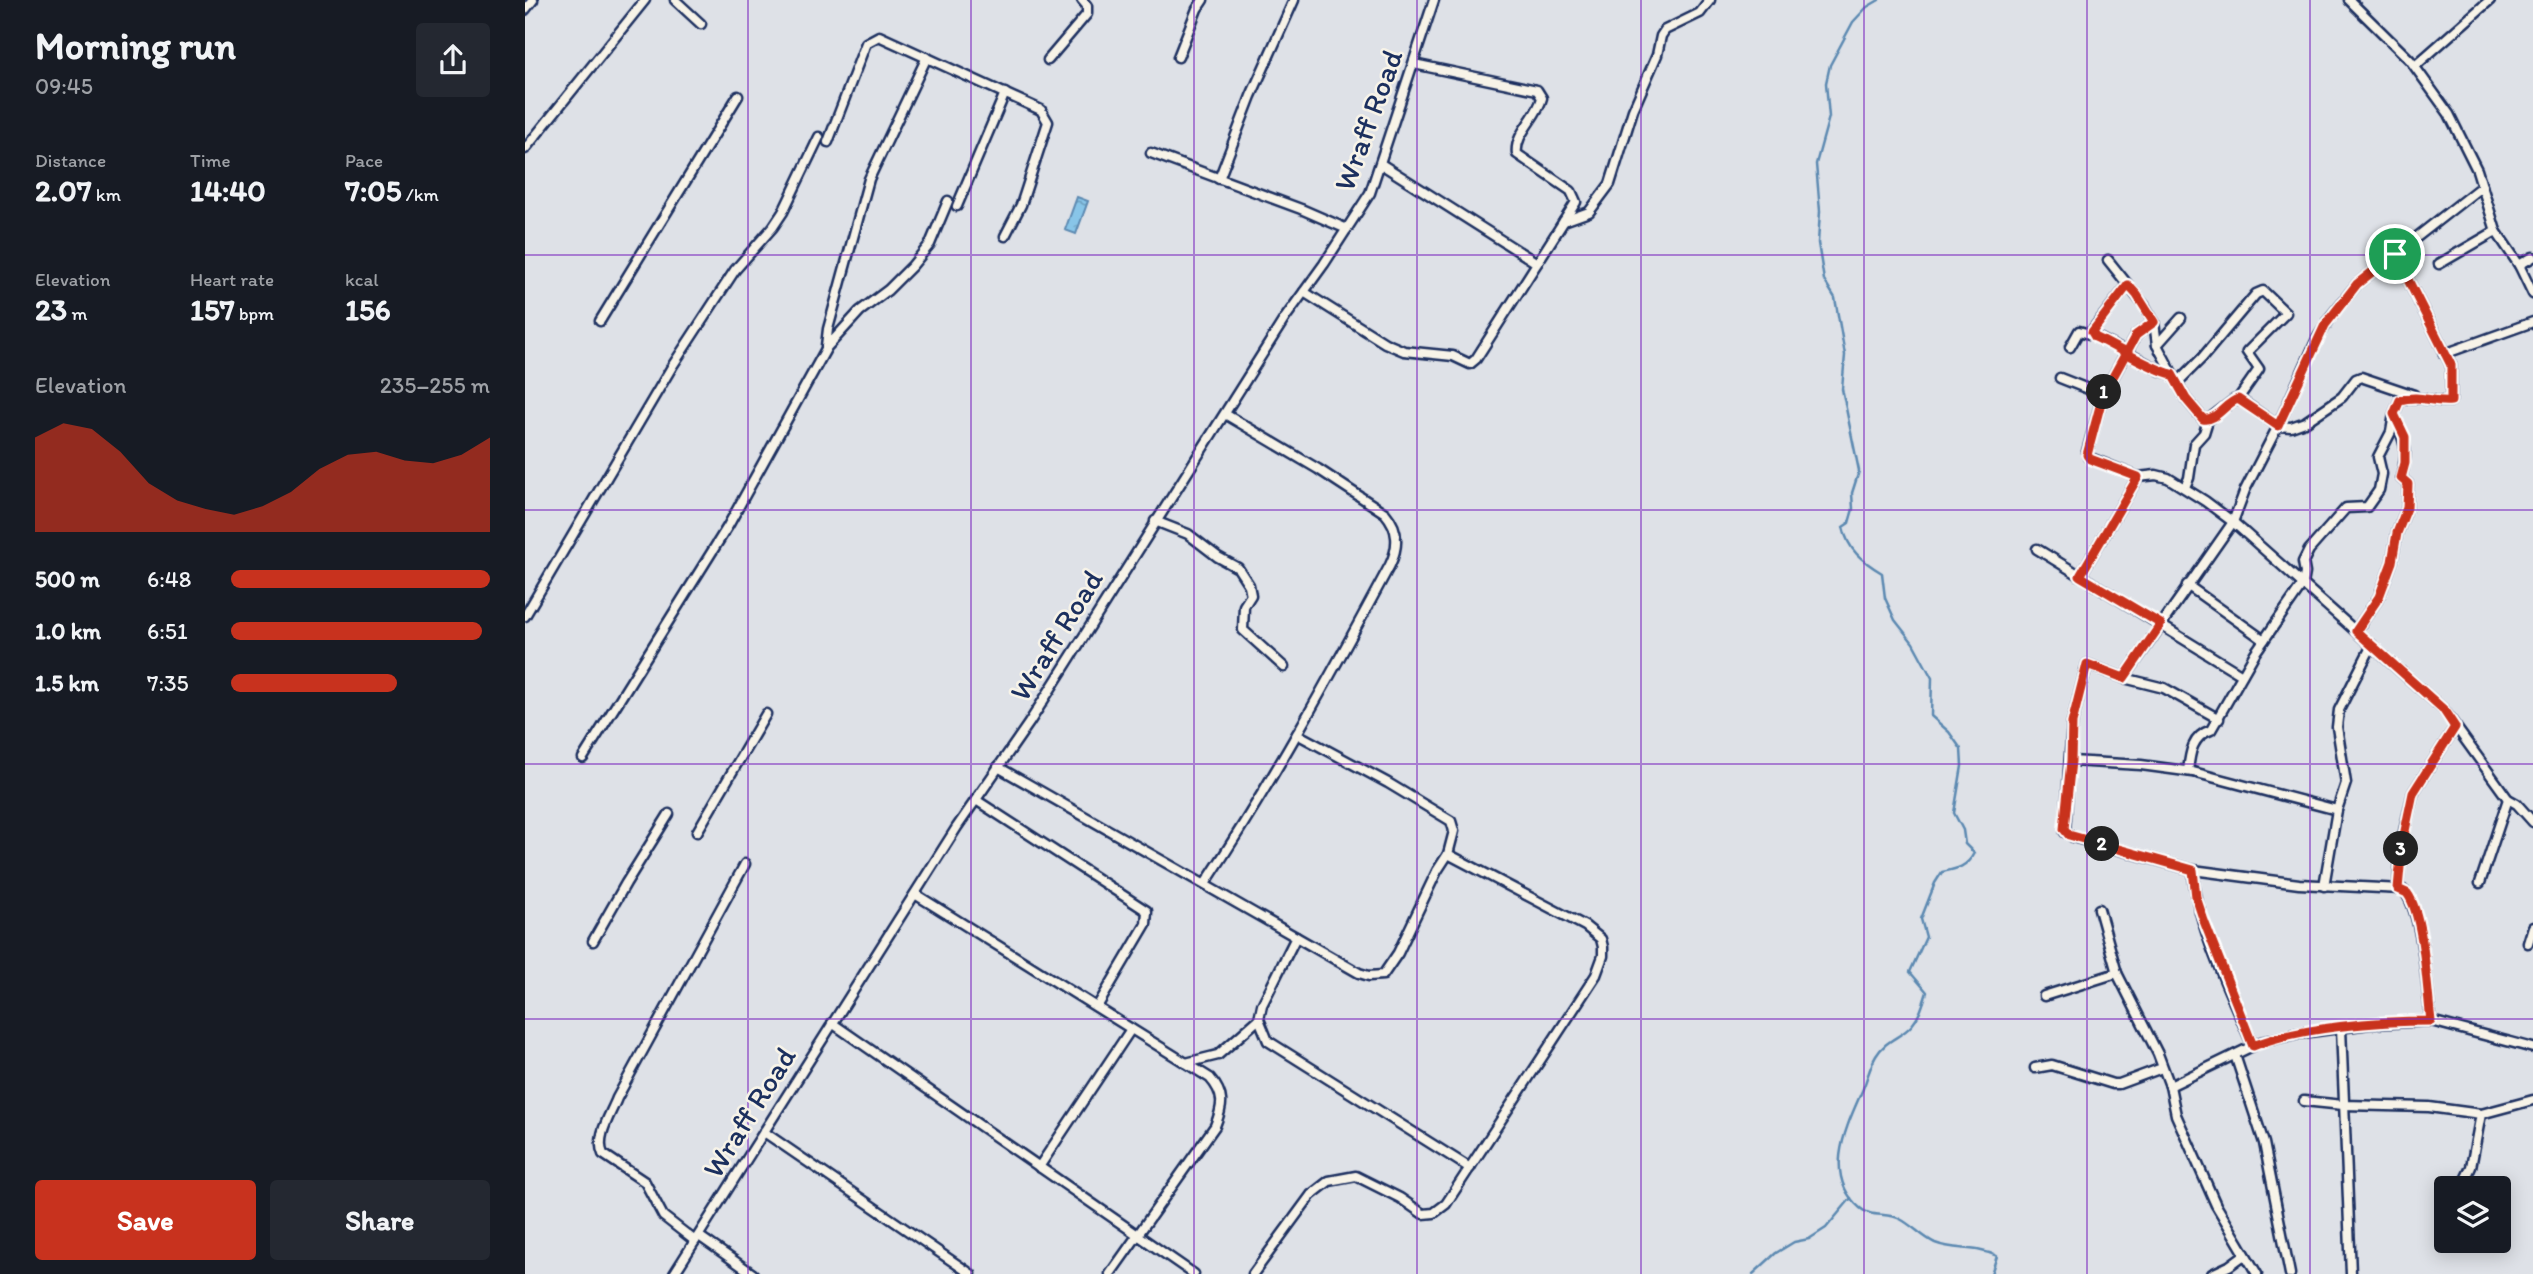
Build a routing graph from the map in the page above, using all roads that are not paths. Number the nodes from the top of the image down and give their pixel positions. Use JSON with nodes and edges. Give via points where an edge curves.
{"nodes":[{"id":1,"x":533,"y":0,"type":"edge"},
{"id":2,"x":675,"y":0,"type":"edge"},
{"id":3,"x":1082,"y":0,"type":"edge"},
{"id":4,"x":1203,"y":0,"type":"edge"},
{"id":5,"x":1294,"y":0,"type":"edge"},
{"id":6,"x":1434,"y":0,"type":"edge"},
{"id":7,"x":1710,"y":0,"type":"edge"},
{"id":8,"x":2349,"y":0,"type":"edge"},
{"id":9,"x":2490,"y":0,"type":"edge"},
{"id":10,"x":643,"y":1,"type":"edge"},
{"id":11,"x":525,"y":10,"type":"edge"},
{"id":12,"x":701,"y":24,"type":"dead end"},
{"id":13,"x":927,"y":57,"type":"junction"},
{"id":14,"x":1178,"y":57,"type":"dead end"},
{"id":15,"x":1048,"y":60,"type":"dead end"},
{"id":16,"x":1414,"y":64,"type":"junction"},
{"id":17,"x":2415,"y":66,"type":"junction"},
{"id":18,"x":1005,"y":93,"type":"junction"},
{"id":19,"x":738,"y":96,"type":"dead end"},
{"id":20,"x":819,"y":137,"type":"dead end"},
{"id":21,"x":828,"y":142,"type":"dead end"},
{"id":22,"x":525,"y":149,"type":"edge"},
{"id":23,"x":1151,"y":153,"type":"dead end"},
{"id":24,"x":1381,"y":164,"type":"junction"},
{"id":25,"x":1219,"y":179,"type":"junction"},
{"id":26,"x":2481,"y":186,"type":"junction"},
{"id":27,"x":948,"y":201,"type":"dead end"},
{"id":28,"x":957,"y":206,"type":"dead end"},
{"id":29,"x":1564,"y":221,"type":"junction"},
{"id":30,"x":1347,"y":229,"type":"junction"},
{"id":31,"x":2497,"y":231,"type":"junction"},
{"id":32,"x":1005,"y":236,"type":"dead end"},
{"id":33,"x":2395,"y":254,"type":"junction"},
{"id":34,"x":2533,"y":257,"type":"edge"},
{"id":35,"x":2108,"y":260,"type":"dead end"},
{"id":36,"x":1537,"y":264,"type":"junction"},
{"id":37,"x":2439,"y":264,"type":"dead end"},
{"id":38,"x":2519,"y":265,"type":"junction"},
{"id":39,"x":2128,"y":285,"type":"junction"},
{"id":40,"x":1304,"y":292,"type":"junction"},
{"id":41,"x":2533,"y":294,"type":"edge"},
{"id":42,"x":2181,"y":318,"type":"dead end"},
{"id":43,"x":600,"y":321,"type":"dead end"},
{"id":44,"x":2154,"y":322,"type":"junction"},
{"id":45,"x":2533,"y":323,"type":"edge"},
{"id":46,"x":2093,"y":335,"type":"junction"},
{"id":47,"x":2157,"y":345,"type":"junction"},
{"id":48,"x":2070,"y":347,"type":"dead end"},
{"id":49,"x":826,"y":349,"type":"junction"},
{"id":50,"x":2127,"y":353,"type":"junction"},
{"id":51,"x":2444,"y":354,"type":"junction"},
{"id":52,"x":2172,"y":374,"type":"junction"},
{"id":53,"x":2060,"y":378,"type":"dead end"},
{"id":54,"x":2177,"y":383,"type":"junction"},
{"id":55,"x":2103,"y":395,"type":"junction"},
{"id":56,"x":2415,"y":396,"type":"junction"},
{"id":57,"x":2238,"y":399,"type":"junction"},
{"id":58,"x":1225,"y":414,"type":"junction"},
{"id":59,"x":2394,"y":414,"type":"junction"},
{"id":60,"x":2208,"y":420,"type":"junction"},
{"id":61,"x":2278,"y":426,"type":"junction"},
{"id":62,"x":2138,"y":477,"type":"junction"},
{"id":63,"x":2185,"y":487,"type":"junction"},
{"id":64,"x":1155,"y":521,"type":"junction"},
{"id":65,"x":2233,"y":522,"type":"junction"},
{"id":66,"x":2037,"y":549,"type":"dead end"},
{"id":67,"x":2080,"y":576,"type":"junction"},
{"id":68,"x":2303,"y":584,"type":"junction"},
{"id":69,"x":2187,"y":585,"type":"junction"},
{"id":70,"x":525,"y":617,"type":"edge"},
{"id":71,"x":2161,"y":624,"type":"junction"},
{"id":72,"x":2356,"y":631,"type":"junction"},
{"id":73,"x":2264,"y":640,"type":"junction"},
{"id":74,"x":2372,"y":645,"type":"junction"},
{"id":75,"x":1284,"y":667,"type":"dead end"},
{"id":76,"x":2242,"y":675,"type":"junction"},
{"id":77,"x":2124,"y":678,"type":"junction"},
{"id":78,"x":766,"y":714,"type":"dead end"},
{"id":79,"x":2219,"y":719,"type":"junction"},
{"id":80,"x":2455,"y":727,"type":"junction"},
{"id":81,"x":1297,"y":734,"type":"junction"},
{"id":82,"x":583,"y":758,"type":"dead end"},
{"id":83,"x":2071,"y":761,"type":"junction"},
{"id":84,"x":998,"y":767,"type":"junction"},
{"id":85,"x":2188,"y":771,"type":"junction"},
{"id":86,"x":2508,"y":799,"type":"junction"},
{"id":87,"x":976,"y":800,"type":"junction"},
{"id":88,"x":2337,"y":810,"type":"junction"},
{"id":89,"x":669,"y":814,"type":"dead end"},
{"id":90,"x":2533,"y":822,"type":"edge"},
{"id":91,"x":697,"y":832,"type":"dead end"},
{"id":92,"x":1448,"y":854,"type":"junction"},
{"id":93,"x":745,"y":864,"type":"dead end"},
{"id":94,"x":2193,"y":870,"type":"junction"},
{"id":95,"x":2480,"y":883,"type":"dead end"},
{"id":96,"x":1205,"y":884,"type":"junction"},
{"id":97,"x":2324,"y":886,"type":"junction"},
{"id":98,"x":2398,"y":889,"type":"junction"},
{"id":99,"x":915,"y":894,"type":"junction"},
{"id":100,"x":2099,"y":909,"type":"dead end"},
{"id":101,"x":2533,"y":927,"type":"edge"},
{"id":102,"x":1296,"y":937,"type":"junction"},
{"id":103,"x":593,"y":941,"type":"dead end"},
{"id":104,"x":2528,"y":943,"type":"dead end"},
{"id":105,"x":2117,"y":973,"type":"junction"},
{"id":106,"x":2044,"y":996,"type":"dead end"},
{"id":107,"x":1097,"y":1007,"type":"junction"},
{"id":108,"x":1259,"y":1019,"type":"junction"},
{"id":109,"x":2431,"y":1021,"type":"junction"},
{"id":110,"x":832,"y":1023,"type":"junction"},
{"id":111,"x":2341,"y":1028,"type":"junction"},
{"id":112,"x":1131,"y":1029,"type":"junction"},
{"id":113,"x":1246,"y":1032,"type":"junction"},
{"id":114,"x":1264,"y":1035,"type":"junction"},
{"id":115,"x":2253,"y":1046,"type":"junction"},
{"id":116,"x":2533,"y":1048,"type":"edge"},
{"id":117,"x":2235,"y":1055,"type":"junction"},
{"id":118,"x":1187,"y":1063,"type":"junction"},
{"id":119,"x":2035,"y":1068,"type":"dead end"},
{"id":120,"x":2162,"y":1068,"type":"junction"},
{"id":121,"x":2170,"y":1086,"type":"junction"},
{"id":122,"x":2533,"y":1100,"type":"edge"},
{"id":123,"x":2304,"y":1101,"type":"dead end"},
{"id":124,"x":2343,"y":1105,"type":"junction"},
{"id":125,"x":2481,"y":1114,"type":"junction"},
{"id":126,"x":764,"y":1132,"type":"junction"},
{"id":127,"x":1039,"y":1167,"type":"junction"},
{"id":128,"x":1470,"y":1168,"type":"junction"},
{"id":129,"x":2467,"y":1176,"type":"edge"},
{"id":130,"x":1138,"y":1235,"type":"junction"},
{"id":131,"x":697,"y":1238,"type":"junction"},
{"id":132,"x":2244,"y":1255,"type":"junction"},
{"id":133,"x":674,"y":1274,"type":"edge"},
{"id":134,"x":753,"y":1274,"type":"edge"},
{"id":135,"x":971,"y":1274,"type":"edge"},
{"id":136,"x":1110,"y":1274,"type":"edge"},
{"id":137,"x":1194,"y":1274,"type":"edge"},
{"id":138,"x":1253,"y":1274,"type":"edge"},
{"id":139,"x":2212,"y":1274,"type":"edge"},
{"id":140,"x":2256,"y":1274,"type":"edge"},
{"id":141,"x":2290,"y":1274,"type":"edge"},
{"id":142,"x":2351,"y":1274,"type":"edge"}],
"edges":[{"from":1,"to":11,"type":"street"},
{"from":2,"to":12,"type":"street"},
{"from":3,"to":15,"type":"street","via":[[1086,16]]},
{"from":4,"to":14,"type":"street"},
{"from":5,"to":25,"type":"street"},
{"from":6,"to":16,"type":"street","name":"Wraff Road"},
{"from":7,"to":29,"type":"street","via":[[1700,13],[1661,36],[1610,184],[1589,212]]},
{"from":8,"to":17,"type":"street"},
{"from":9,"to":17,"type":"street"},
{"from":10,"to":22,"type":"street"},
{"from":13,"to":18,"type":"street"},
{"from":13,"to":21,"type":"street","via":[[879,36],[871,37]]},
{"from":13,"to":49,"type":"street","via":[[869,179]]},
{"from":16,"to":24,"type":"street","name":"Wraff Road"},
{"from":16,"to":29,"type":"street","via":[[1537,90],[1542,98],[1539,109],[1518,139],[1517,154],[1571,191],[1576,202]]},
{"from":17,"to":26,"type":"street","via":[[2449,114]]},
{"from":18,"to":28,"type":"street"},
{"from":18,"to":32,"type":"street","via":[[1041,110],[1048,122],[1021,205]]},
{"from":19,"to":43,"type":"street"},
{"from":20,"to":70,"type":"street","via":[[783,212],[735,270],[673,365]]},
{"from":23,"to":25,"type":"street"},
{"from":24,"to":30,"type":"street","name":"Wraff Road","via":[[1370,193]]},
{"from":24,"to":36,"type":"street"},
{"from":25,"to":30,"type":"street"},
{"from":26,"to":31,"type":"street"},
{"from":26,"to":33,"type":"street"},
{"from":27,"to":49,"type":"street","via":[[930,244],[912,267],[850,321]]},
{"from":29,"to":36,"type":"street"},
{"from":30,"to":40,"type":"street","name":"Wraff Road"},
{"from":31,"to":37,"type":"street"},
{"from":31,"to":38,"type":"street"},
{"from":33,"to":51,"type":"street"},
{"from":33,"to":61,"type":"street","via":[[2357,284],[2325,325]]},
{"from":34,"to":38,"type":"street"},
{"from":35,"to":39,"type":"street"},
{"from":36,"to":40,"type":"street","via":[[1469,364],[1453,356],[1404,351],[1385,343]]},
{"from":38,"to":41,"type":"street"},
{"from":39,"to":44,"type":"street"},
{"from":39,"to":46,"type":"street"},
{"from":40,"to":58,"type":"street","name":"Wraff Road"},
{"from":42,"to":47,"type":"street"},
{"from":44,"to":47,"type":"street"},
{"from":44,"to":50,"type":"street","via":[[2136,335]]},
{"from":45,"to":51,"type":"street"},
{"from":46,"to":48,"type":"street","via":[[2079,331]]},
{"from":46,"to":50,"type":"street"},
{"from":47,"to":52,"type":"street"},
{"from":49,"to":82,"type":"street","via":[[728,526]]},
{"from":50,"to":52,"type":"street"},
{"from":50,"to":55,"type":"street"},
{"from":51,"to":56,"type":"street","via":[[2451,365],[2451,401]]},
{"from":52,"to":54,"type":"street"},
{"from":53,"to":55,"type":"street"},
{"from":54,"to":57,"type":"street","via":[[2263,291],[2287,313],[2247,352],[2259,369]]},
{"from":54,"to":60,"type":"street","via":[[2193,410]]},
{"from":55,"to":62,"type":"street","via":[[2087,455]]},
{"from":56,"to":59,"type":"street","via":[[2400,400]]},
{"from":56,"to":61,"type":"street","via":[[2361,377],[2342,397],[2305,422]]},
{"from":57,"to":60,"type":"street"},
{"from":57,"to":61,"type":"street"},
{"from":58,"to":64,"type":"street","name":"Wraff Road"},
{"from":58,"to":81,"type":"street","via":[[1385,513],[1396,533],[1390,565]]},
{"from":59,"to":68,"type":"street","via":[[2378,457],[2379,490],[2367,507],[2346,508],[2309,550],[2303,562]]},
{"from":59,"to":72,"type":"street","via":[[2405,437],[2401,478],[2408,484],[2407,508],[2379,597]]},
{"from":60,"to":63,"type":"street","via":[[2194,444]]},
{"from":61,"to":65,"type":"street"},
{"from":62,"to":63,"type":"street","via":[[2162,476]]},
{"from":62,"to":67,"type":"street"},
{"from":63,"to":65,"type":"street"},
{"from":64,"to":75,"type":"street","via":[[1188,534],[1237,568],[1251,595],[1244,606],[1243,630]]},
{"from":64,"to":84,"type":"street","name":"Wraff Road"},
{"from":65,"to":68,"type":"street"},
{"from":65,"to":69,"type":"street"},
{"from":66,"to":67,"type":"street"},
{"from":67,"to":71,"type":"street"},
{"from":68,"to":72,"type":"street"},
{"from":68,"to":73,"type":"street"},
{"from":69,"to":71,"type":"street"},
{"from":69,"to":73,"type":"street"},
{"from":71,"to":76,"type":"street"},
{"from":71,"to":77,"type":"street"},
{"from":72,"to":74,"type":"street"},
{"from":73,"to":76,"type":"street"},
{"from":74,"to":80,"type":"street","via":[[2443,709]]},
{"from":74,"to":88,"type":"street","via":[[2339,710],[2337,727],[2346,783]]},
{"from":76,"to":79,"type":"street"},
{"from":77,"to":79,"type":"street","via":[[2164,688]]},
{"from":77,"to":83,"type":"street","via":[[2087,664],[2072,723]]},
{"from":78,"to":91,"type":"street"},
{"from":79,"to":85,"type":"street","via":[[2195,740]]},
{"from":80,"to":86,"type":"street"},
{"from":80,"to":98,"type":"street","via":[[2413,793]]},
{"from":81,"to":92,"type":"street","via":[[1451,821],[1454,831]]},
{"from":81,"to":96,"type":"street"},
{"from":83,"to":85,"type":"street"},
{"from":83,"to":94,"type":"street","via":[[2067,834]]},
{"from":84,"to":87,"type":"street","name":"Wraff Road"},
{"from":84,"to":96,"type":"street"},
{"from":85,"to":88,"type":"street"},
{"from":86,"to":90,"type":"street"},
{"from":86,"to":95,"type":"street"},
{"from":87,"to":99,"type":"street","name":"Wraff Road"},
{"from":87,"to":107,"type":"street","via":[[1147,911],[1146,924]]},
{"from":88,"to":97,"type":"street"},
{"from":89,"to":103,"type":"street"},
{"from":92,"to":102,"type":"street","via":[[1383,975],[1359,973]]},
{"from":92,"to":128,"type":"street","via":[[1585,926],[1601,939],[1603,947],[1591,984]]},
{"from":93,"to":131,"type":"street","via":[[617,1098],[600,1146],[603,1154],[645,1182],[663,1216]]},
{"from":94,"to":97,"type":"street"},
{"from":94,"to":115,"type":"street","via":[[2204,921]]},
{"from":96,"to":102,"type":"street"},
{"from":97,"to":98,"type":"street"},
{"from":98,"to":109,"type":"street","via":[[2407,893],[2420,930]]},
{"from":99,"to":107,"type":"street"},
{"from":99,"to":110,"type":"street","name":"Wraff Road"},
{"from":100,"to":105,"type":"street"},
{"from":101,"to":104,"type":"street"},
{"from":102,"to":108,"type":"street"},
{"from":105,"to":106,"type":"street"},
{"from":105,"to":120,"type":"street"},
{"from":107,"to":112,"type":"street"},
{"from":108,"to":113,"type":"street"},
{"from":108,"to":114,"type":"street"},
{"from":109,"to":111,"type":"street"},
{"from":109,"to":116,"type":"street"},
{"from":110,"to":126,"type":"street","name":"Wraff Road"},
{"from":110,"to":127,"type":"street"},
{"from":111,"to":115,"type":"street"},
{"from":111,"to":124,"type":"street"},
{"from":112,"to":118,"type":"street"},
{"from":112,"to":127,"type":"street"},
{"from":113,"to":114,"type":"street"},
{"from":113,"to":118,"type":"street","via":[[1218,1055]]},
{"from":114,"to":128,"type":"street","via":[[1293,1058]]},
{"from":115,"to":117,"type":"street"},
{"from":117,"to":121,"type":"street"},
{"from":117,"to":141,"type":"street","via":[[2264,1143]]},
{"from":118,"to":130,"type":"street","via":[[1219,1088],[1223,1107],[1215,1126]]},
{"from":119,"to":120,"type":"street","via":[[2052,1065],[2119,1084]]},
{"from":120,"to":121,"type":"street"},
{"from":121,"to":132,"type":"street","via":[[2176,1115],[2202,1175]]},
{"from":122,"to":125,"type":"street"},
{"from":123,"to":124,"type":"street"},
{"from":124,"to":125,"type":"street","via":[[2429,1107]]},
{"from":124,"to":142,"type":"street"},
{"from":125,"to":129,"type":"street"},
{"from":126,"to":131,"type":"street","name":"Wraff Road"},
{"from":126,"to":135,"type":"street"},
{"from":127,"to":130,"type":"street"},
{"from":128,"to":138,"type":"street","via":[[1446,1204],[1428,1215],[1356,1176],[1329,1181],[1311,1195]]},
{"from":130,"to":136,"type":"street"},
{"from":130,"to":137,"type":"street"},
{"from":131,"to":133,"type":"street","name":"Wraff Road"},
{"from":131,"to":134,"type":"street"},
{"from":132,"to":139,"type":"street"},
{"from":132,"to":140,"type":"street"}]}
